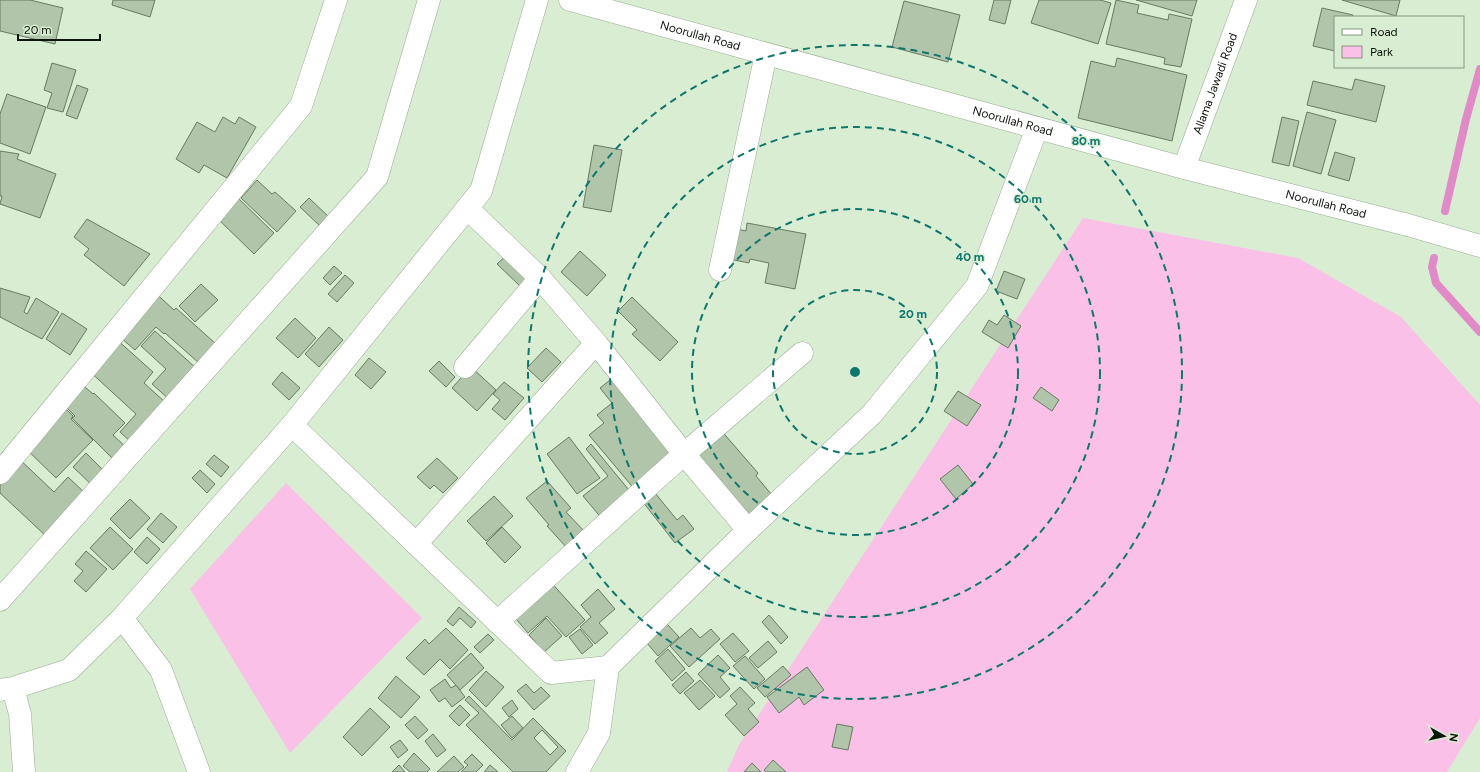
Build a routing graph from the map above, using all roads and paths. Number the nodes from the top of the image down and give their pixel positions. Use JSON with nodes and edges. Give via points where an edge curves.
{"nodes":[{"id":1,"x":336,"y":0,"type":"edge"},
{"id":2,"x":429,"y":0,"type":"edge"},
{"id":3,"x":537,"y":0,"type":"edge"},
{"id":4,"x":570,"y":0,"type":"edge"},
{"id":5,"x":1246,"y":0,"type":"edge"},
{"id":6,"x":598,"y":4,"type":"edge"},
{"id":7,"x":766,"y":54,"type":"junction"},
{"id":8,"x":1037,"y":128,"type":"junction"},
{"id":9,"x":1184,"y":168,"type":"junction"},
{"id":10,"x":467,"y":208,"type":"junction"},
{"id":11,"x":1480,"y":246,"type":"edge"},
{"id":12,"x":720,"y":270,"type":"dead end"},
{"id":13,"x":540,"y":278,"type":"junction"},
{"id":14,"x":596,"y":343,"type":"junction"},
{"id":15,"x":802,"y":353,"type":"dead end"},
{"id":16,"x":465,"y":367,"type":"dead end"},
{"id":17,"x":292,"y":425,"type":"junction"},
{"id":18,"x":684,"y":454,"type":"junction"},
{"id":19,"x":0,"y":473,"type":"edge"},
{"id":20,"x":748,"y":530,"type":"junction"},
{"id":21,"x":416,"y":544,"type":"junction"},
{"id":22,"x":0,"y":600,"type":"edge"},
{"id":23,"x":122,"y":618,"type":"junction"},
{"id":24,"x":497,"y":622,"type":"junction"},
{"id":25,"x":608,"y":667,"type":"junction"},
{"id":26,"x":6,"y":689,"type":"edge"},
{"id":27,"x":24,"y":772,"type":"edge"},
{"id":28,"x":199,"y":772,"type":"edge"},
{"id":29,"x":577,"y":772,"type":"edge"}],
"edges":[{"from":1,"to":19,"type":"street","via":[[301,106]]},
{"from":2,"to":22,"type":"street","via":[[378,177]]},
{"from":3,"to":10,"type":"street","via":[[481,191]]},
{"from":4,"to":6,"type":"street","name":"Noorullah Road"},
{"from":5,"to":9,"type":"street","name":"Allama Jawadi Road"},
{"from":6,"to":7,"type":"street","name":"Noorullah Road"},
{"from":7,"to":8,"type":"street","name":"Noorullah Road"},
{"from":7,"to":12,"type":"street"},
{"from":8,"to":9,"type":"street","name":"Noorullah Road"},
{"from":8,"to":20,"type":"street","via":[[977,286],[872,414]]},
{"from":9,"to":11,"type":"street","name":"Noorullah Road"},
{"from":10,"to":13,"type":"street"},
{"from":10,"to":17,"type":"street"},
{"from":13,"to":14,"type":"street"},
{"from":13,"to":16,"type":"street"},
{"from":14,"to":18,"type":"street"},
{"from":14,"to":21,"type":"street"},
{"from":15,"to":18,"type":"street"},
{"from":17,"to":21,"type":"street"},
{"from":17,"to":23,"type":"street"},
{"from":18,"to":20,"type":"street"},
{"from":18,"to":24,"type":"street"},
{"from":20,"to":25,"type":"street"},
{"from":21,"to":24,"type":"street"},
{"from":23,"to":26,"type":"street","via":[[69,670]]},
{"from":23,"to":28,"type":"street","via":[[161,670]]},
{"from":24,"to":25,"type":"street","via":[[551,673]]},
{"from":25,"to":29,"type":"street","via":[[599,732]]},
{"from":26,"to":27,"type":"street","via":[[20,714]]}]}
